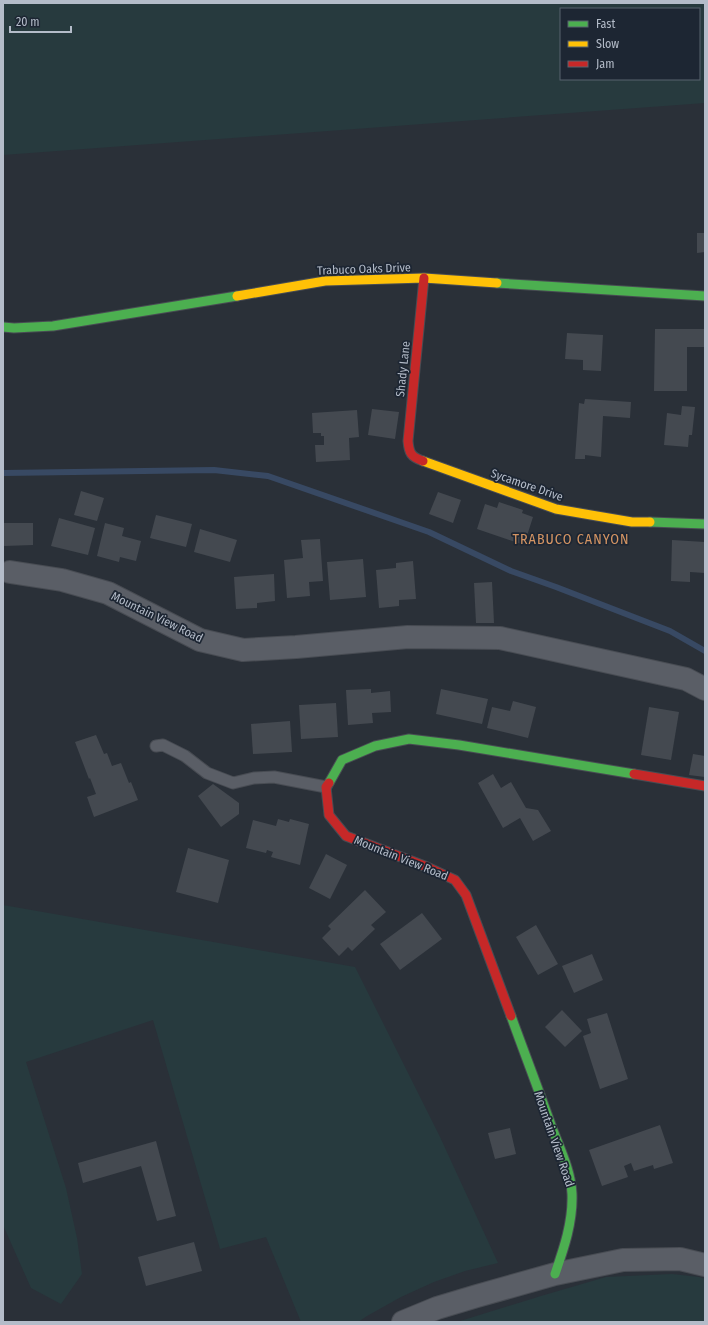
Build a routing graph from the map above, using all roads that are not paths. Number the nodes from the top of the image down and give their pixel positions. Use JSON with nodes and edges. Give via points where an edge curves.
{"nodes":[{"id":1,"x":424,"y":278,"type":"junction"},
{"id":2,"x":705,"y":296,"type":"edge"},
{"id":3,"x":3,"y":327,"type":"edge"},
{"id":4,"x":416,"y":459,"type":"joint"},
{"id":5,"x":705,"y":524,"type":"edge"},
{"id":6,"x":10,"y":572,"type":"dead end"},
{"id":7,"x":705,"y":689,"type":"edge"},
{"id":8,"x":156,"y":746,"type":"dead end"},
{"id":9,"x":705,"y":786,"type":"edge"},
{"id":10,"x":326,"y":787,"type":"junction"},
{"id":11,"x":705,"y":1265,"type":"edge"},
{"id":12,"x":555,"y":1274,"type":"junction"},
{"id":13,"x":403,"y":1322,"type":"edge"}],
"edges":[{"from":1,"to":2,"type":"street","name":"Trabuco Oaks Drive"},
{"from":1,"to":3,"type":"street","name":"Trabuco Oaks Drive","via":[[325,281],[53,326]]},
{"from":1,"to":4,"type":"street","name":"Shady Lane","via":[[408,441],[409,452]]},
{"from":4,"to":5,"type":"street","name":"Sycamore Drive","via":[[556,509],[632,522]]},
{"from":6,"to":7,"type":"street","name":"Mountain View Road","via":[[62,580],[108,593],[200,640],[243,650],[296,648],[408,637],[500,638],[686,679]]},
{"from":8,"to":10,"type":"lane","via":[[163,745],[185,756],[207,773],[234,783],[274,777]]},
{"from":9,"to":10,"type":"street","via":[[467,746],[409,739],[374,746],[342,760]]},
{"from":10,"to":12,"type":"street","name":"Mountain View Road","via":[[330,815],[346,836],[455,880],[466,895],[564,1160],[572,1192],[571,1216]]},
{"from":11,"to":12,"type":"street","via":[[680,1259],[623,1260]]},
{"from":12,"to":13,"type":"street","via":[[437,1308]]}]}
